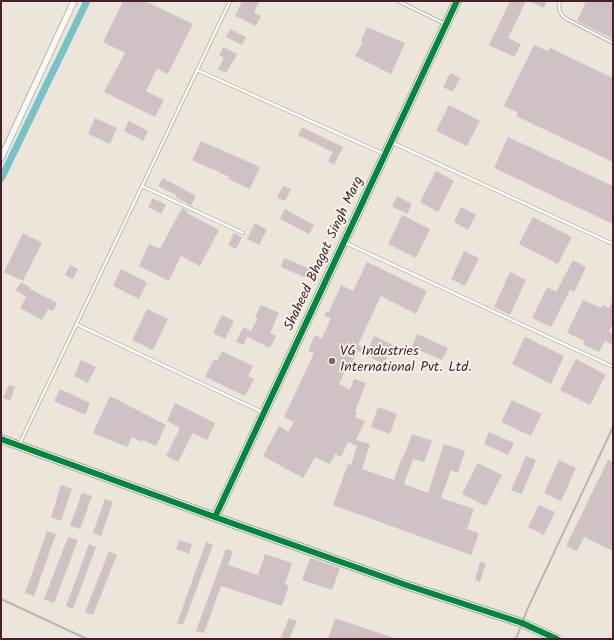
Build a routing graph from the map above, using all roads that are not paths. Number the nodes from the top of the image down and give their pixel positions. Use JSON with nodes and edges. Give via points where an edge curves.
{"nodes":[{"id":1,"x":74,"y":1,"type":"edge"},
{"id":2,"x":230,"y":1,"type":"edge"},
{"id":3,"x":398,"y":1,"type":"edge"},
{"id":4,"x":457,"y":1,"type":"edge"},
{"id":5,"x":560,"y":1,"type":"edge"},
{"id":6,"x":446,"y":24,"type":"junction"},
{"id":7,"x":613,"y":43,"type":"edge"},
{"id":8,"x":196,"y":70,"type":"junction"},
{"id":9,"x":391,"y":142,"type":"junction"},
{"id":10,"x":385,"y":154,"type":"junction"},
{"id":11,"x":1,"y":158,"type":"edge"},
{"id":12,"x":142,"y":186,"type":"junction"},
{"id":13,"x":243,"y":233,"type":"dead end"},
{"id":14,"x":344,"y":242,"type":"junction"},
{"id":15,"x":613,"y":244,"type":"edge"},
{"id":16,"x":76,"y":324,"type":"junction"},
{"id":17,"x":611,"y":366,"type":"dead end"},
{"id":18,"x":264,"y":412,"type":"junction"},
{"id":19,"x":1,"y":439,"type":"edge"},
{"id":20,"x":19,"y":445,"type":"junction"},
{"id":21,"x":215,"y":517,"type":"junction"},
{"id":22,"x":557,"y":639,"type":"edge"}],
"edges":[{"from":1,"to":11,"type":"street"},
{"from":2,"to":8,"type":"lane"},
{"from":3,"to":6,"type":"lane"},
{"from":4,"to":6,"type":"street","name":"Shaheed Bhagat Singh Marg"},
{"from":5,"to":7,"type":"lane","via":[[560,12],[565,18]]},
{"from":6,"to":9,"type":"street","name":"Shaheed Bhagat Singh Marg"},
{"from":8,"to":10,"type":"lane"},
{"from":8,"to":12,"type":"lane"},
{"from":9,"to":10,"type":"street","name":"Shaheed Bhagat Singh Marg"},
{"from":9,"to":15,"type":"lane"},
{"from":10,"to":14,"type":"street","name":"Shaheed Bhagat Singh Marg"},
{"from":12,"to":13,"type":"lane"},
{"from":12,"to":16,"type":"lane"},
{"from":14,"to":17,"type":"lane"},
{"from":14,"to":18,"type":"street","name":"Shaheed Bhagat Singh Marg"},
{"from":16,"to":18,"type":"lane"},
{"from":16,"to":20,"type":"lane"},
{"from":18,"to":21,"type":"street","name":"Shaheed Bhagat Singh Marg"},
{"from":19,"to":20,"type":"street"},
{"from":20,"to":21,"type":"street"},
{"from":21,"to":22,"type":"street","via":[[522,623]]}]}
